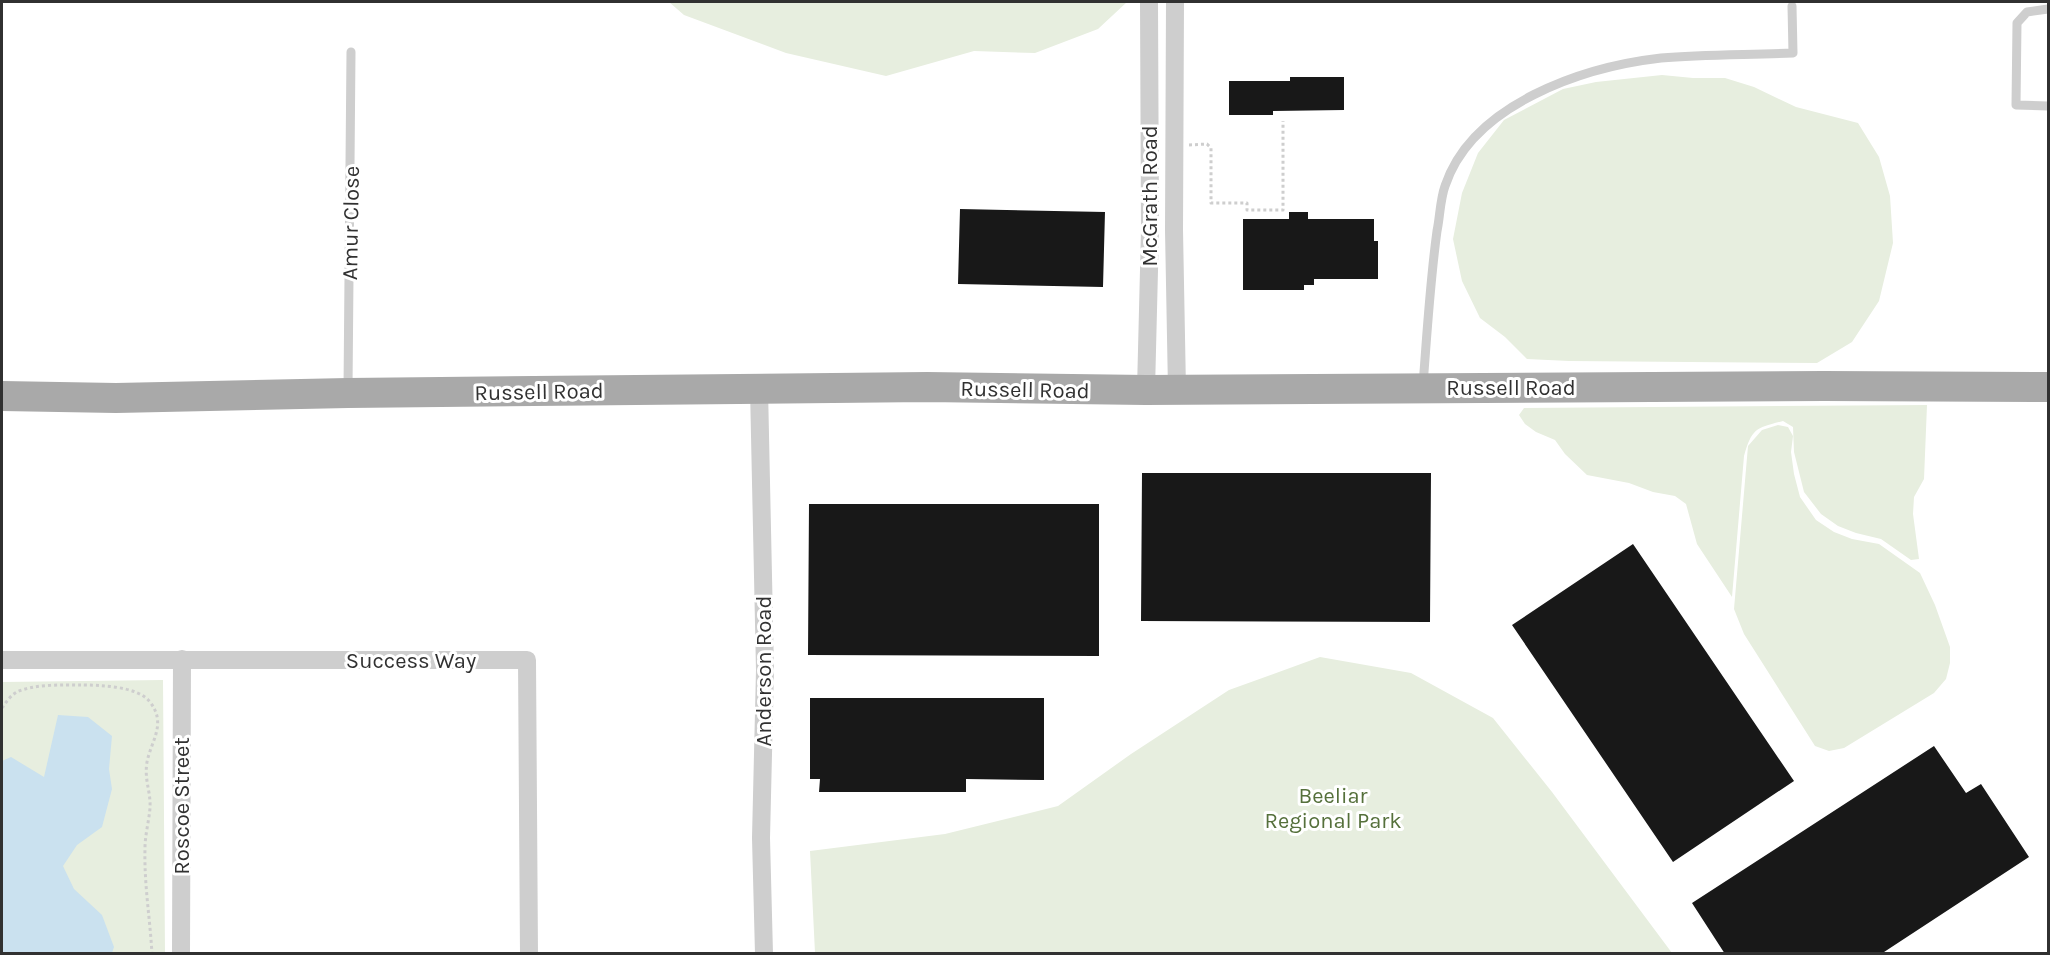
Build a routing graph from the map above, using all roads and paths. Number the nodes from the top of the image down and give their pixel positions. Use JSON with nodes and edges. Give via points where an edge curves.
{"nodes":[{"id":1,"x":1149,"y":2,"type":"edge"},
{"id":2,"x":1175,"y":2,"type":"edge"},
{"id":3,"x":1792,"y":6,"type":"dead end"},
{"id":4,"x":2049,"y":9,"type":"edge"},
{"id":5,"x":351,"y":52,"type":"dead end"},
{"id":6,"x":2049,"y":106,"type":"edge"},
{"id":7,"x":1283,"y":121,"type":"dead end"},
{"id":8,"x":1184,"y":149,"type":"dead end"},
{"id":9,"x":2049,"y":387,"type":"edge"},
{"id":10,"x":759,"y":388,"type":"junction"},
{"id":11,"x":1423,"y":388,"type":"junction"},
{"id":12,"x":1146,"y":390,"type":"junction"},
{"id":13,"x":1177,"y":390,"type":"junction"},
{"id":14,"x":348,"y":393,"type":"junction"},
{"id":15,"x":2,"y":396,"type":"edge"},
{"id":16,"x":182,"y":659,"type":"junction"},
{"id":17,"x":2,"y":660,"type":"edge"},
{"id":18,"x":2,"y":708,"type":"edge"},
{"id":19,"x":152,"y":954,"type":"edge"},
{"id":20,"x":181,"y":954,"type":"edge"},
{"id":21,"x":529,"y":954,"type":"edge"},
{"id":22,"x":764,"y":954,"type":"edge"}],
"edges":[{"from":1,"to":12,"type":"street","name":"McGrath Road"},
{"from":2,"to":13,"type":"street","name":"McGrath Road"},
{"from":3,"to":11,"type":"lane","via":[[1793,53],[1660,58],[1611,68],[1557,84],[1516,104],[1476,137],[1458,156],[1444,187],[1432,265]]},
{"from":4,"to":6,"type":"lane","via":[[2026,12],[2017,23],[2016,105]]},
{"from":5,"to":14,"type":"lane","name":"Amur Close"},
{"from":7,"to":8,"type":"path","via":[[1283,210],[1247,210],[1247,203],[1211,203],[1210,148],[1207,144],[1192,144]]},
{"from":9,"to":11,"type":"main road","name":"Russell Road"},
{"from":10,"to":12,"type":"main road","name":"Russell Road"},
{"from":10,"to":14,"type":"main road","name":"Russell Road"},
{"from":10,"to":22,"type":"street","name":"Anderson Road","via":[[765,670],[761,838]]},
{"from":11,"to":13,"type":"main road","name":"Russell Road"},
{"from":12,"to":13,"type":"main road","name":"Russell Road"},
{"from":14,"to":15,"type":"main road","name":"Russell Road"},
{"from":16,"to":17,"type":"street","name":"Success Way"},
{"from":16,"to":20,"type":"street","name":"Roscoe Street"},
{"from":16,"to":21,"type":"street","name":"Success Way","via":[[527,660]]},
{"from":18,"to":19,"type":"path","via":[[17,692],[46,686],[120,688],[149,700],[157,724],[146,777],[150,806],[145,847]]}]}
